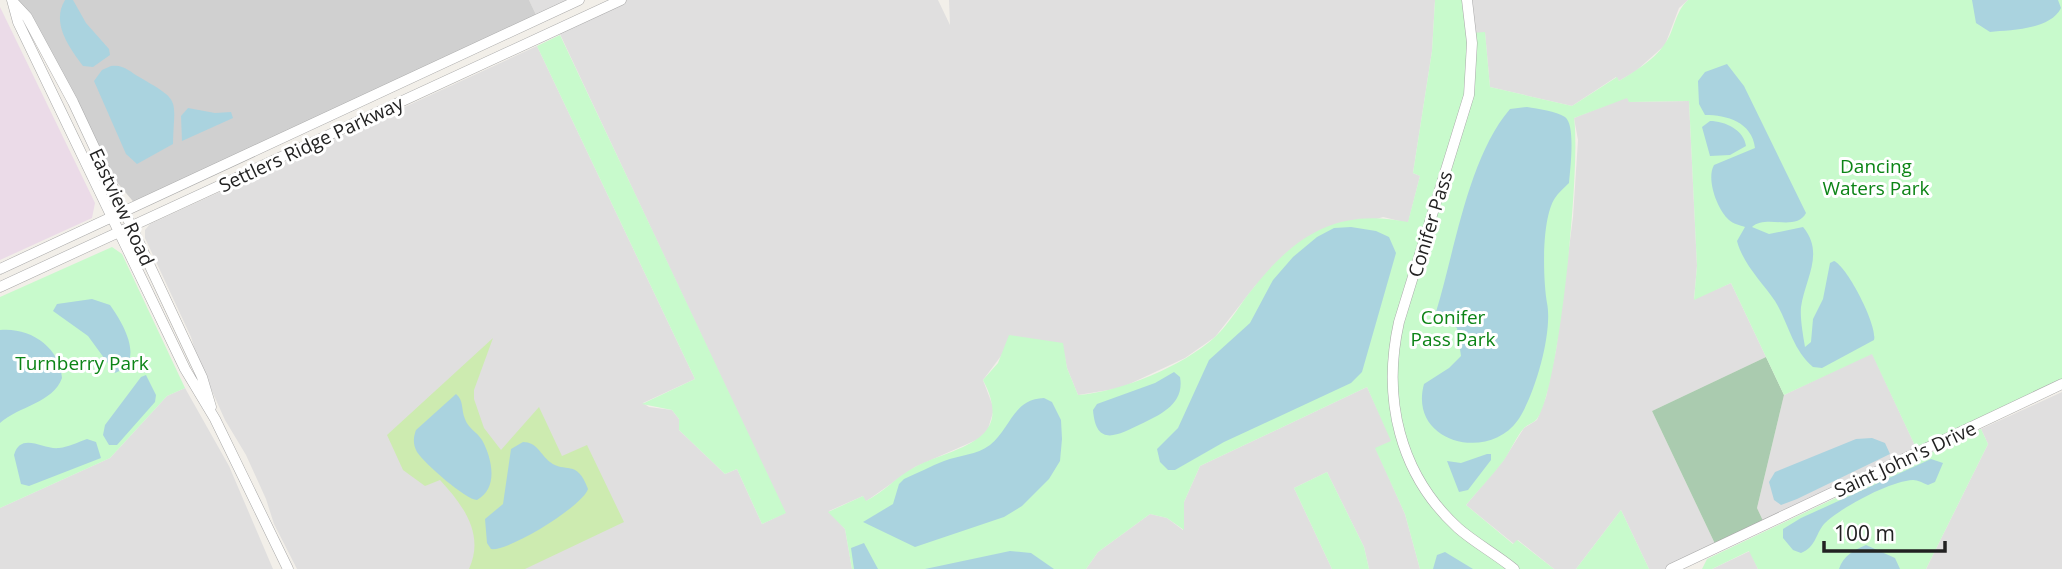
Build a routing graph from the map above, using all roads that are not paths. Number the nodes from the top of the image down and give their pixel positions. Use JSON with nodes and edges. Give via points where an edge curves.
{"nodes":[{"id":1,"x":579,"y":0,"type":"edge"},
{"id":2,"x":621,"y":0,"type":"edge"},
{"id":3,"x":1467,"y":0,"type":"edge"},
{"id":4,"x":13,"y":1,"type":"edge"},
{"id":5,"x":125,"y":211,"type":"junction"},
{"id":6,"x":114,"y":217,"type":"junction"},
{"id":7,"x":131,"y":226,"type":"junction"},
{"id":8,"x":120,"y":231,"type":"junction"},
{"id":9,"x":0,"y":269,"type":"edge"},
{"id":10,"x":0,"y":287,"type":"edge"},
{"id":11,"x":2062,"y":384,"type":"edge"},
{"id":12,"x":215,"y":419,"type":"junction"},
{"id":13,"x":288,"y":569,"type":"edge"},
{"id":14,"x":1514,"y":569,"type":"edge"},
{"id":15,"x":1671,"y":569,"type":"edge"}],
"edges":[{"from":1,"to":5,"type":"street","name":"Settlers Ridge Parkway"},
{"from":2,"to":7,"type":"street","name":"Settlers Ridge Parkway"},
{"from":3,"to":14,"type":"street","name":"Conifer Pass","via":[[1472,34],[1469,94],[1399,322],[1392,357],[1392,394],[1408,457],[1430,497],[1460,529]]},
{"from":4,"to":5,"type":"street","name":"Eastview Road","via":[[27,16]]},
{"from":4,"to":6,"type":"street","name":"Eastview Road","via":[[18,22]]},
{"from":5,"to":6,"type":"street","name":"Settlers Ridge Parkway"},
{"from":5,"to":7,"type":"street","name":"Eastview Road"},
{"from":6,"to":8,"type":"street","name":"Eastview Road"},
{"from":6,"to":9,"type":"street","name":"Settlers Ridge Parkway"},
{"from":7,"to":8,"type":"street","name":"Settlers Ridge Parkway"},
{"from":7,"to":12,"type":"street","name":"Eastview Road","via":[[202,377]]},
{"from":8,"to":10,"type":"street","name":"Settlers Ridge Parkway"},
{"from":8,"to":12,"type":"street","name":"Eastview Road","via":[[192,384]]},
{"from":11,"to":15,"type":"street","name":"Saint John's Drive"},
{"from":12,"to":13,"type":"street","name":"Eastview Road"}]}
